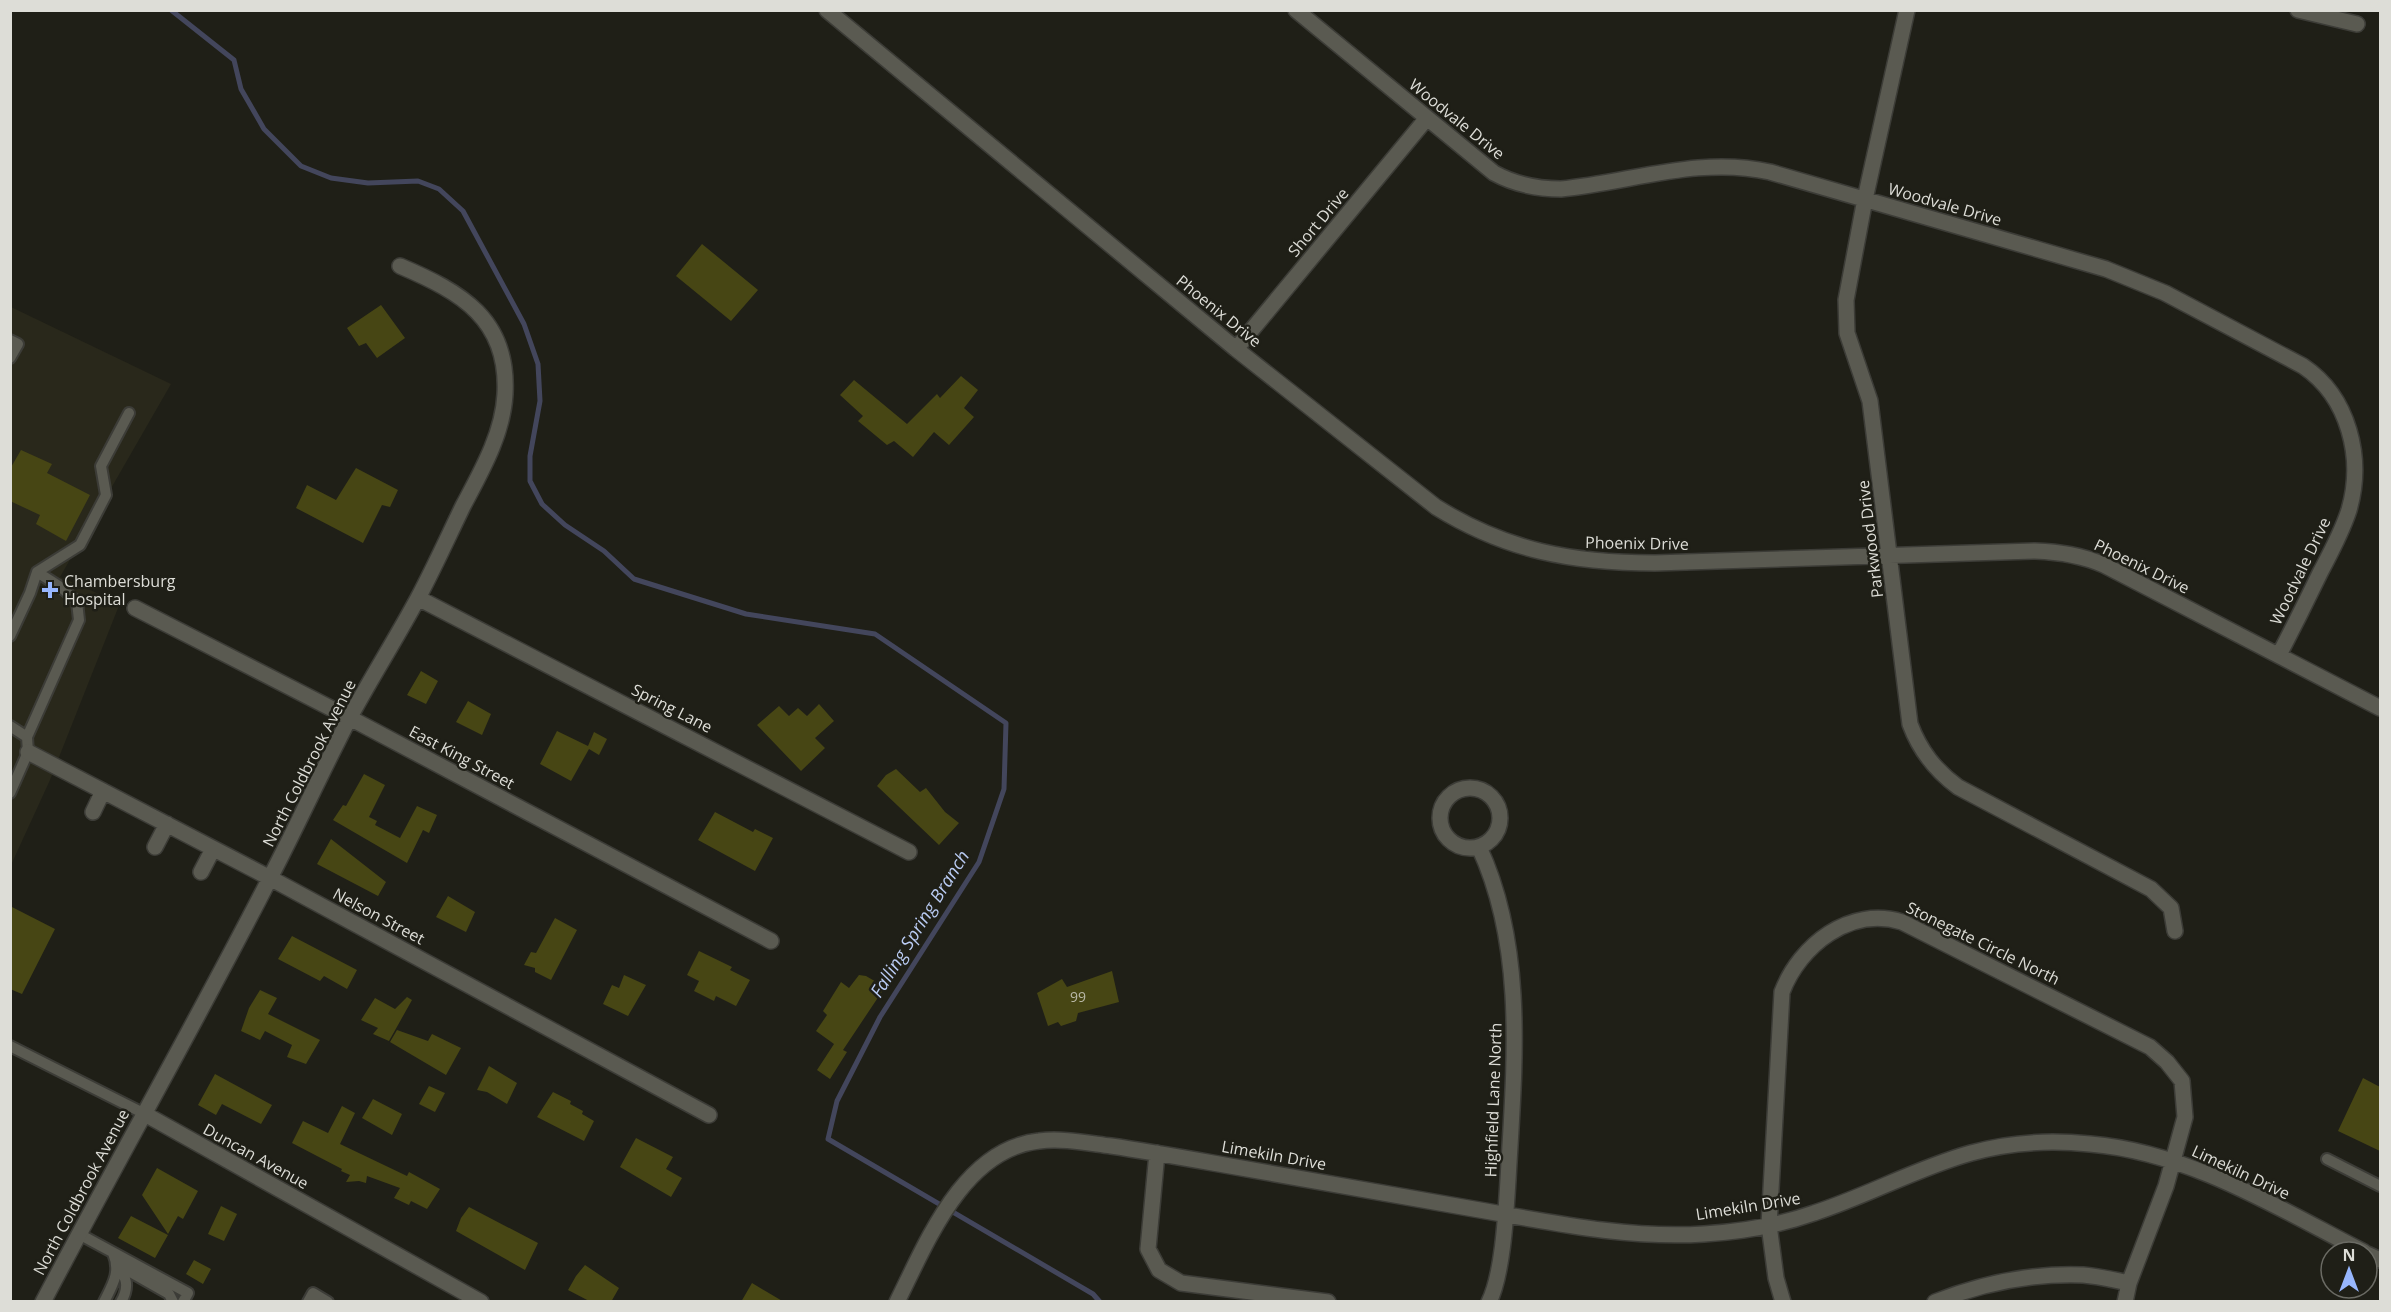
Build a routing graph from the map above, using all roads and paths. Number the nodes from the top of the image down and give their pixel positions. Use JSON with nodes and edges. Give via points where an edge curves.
{"nodes":[{"id":1,"x":827,"y":10,"type":"edge"},
{"id":2,"x":1296,"y":10,"type":"edge"},
{"id":3,"x":1907,"y":10,"type":"edge"},
{"id":4,"x":2298,"y":10,"type":"edge"},
{"id":5,"x":2356,"y":24,"type":"dead end"},
{"id":6,"x":1427,"y":118,"type":"junction"},
{"id":7,"x":1865,"y":199,"type":"junction"},
{"id":8,"x":400,"y":266,"type":"dead end"},
{"id":9,"x":10,"y":340,"type":"edge"},
{"id":10,"x":1236,"y":349,"type":"junction"},
{"id":11,"x":10,"y":358,"type":"edge"},
{"id":12,"x":129,"y":413,"type":"dead end"},
{"id":13,"x":1890,"y":556,"type":"junction"},
{"id":14,"x":37,"y":572,"type":"junction"},
{"id":15,"x":418,"y":598,"type":"junction"},
{"id":16,"x":135,"y":608,"type":"dead end"},
{"id":17,"x":10,"y":636,"type":"edge"},
{"id":18,"x":2279,"y":655,"type":"junction"},
{"id":19,"x":2380,"y":708,"type":"edge"},
{"id":20,"x":350,"y":718,"type":"junction"},
{"id":21,"x":10,"y":726,"type":"edge"},
{"id":22,"x":28,"y":745,"type":"junction"},
{"id":23,"x":103,"y":791,"type":"junction"},
{"id":24,"x":10,"y":793,"type":"edge"},
{"id":25,"x":93,"y":812,"type":"dead end"},
{"id":26,"x":167,"y":824,"type":"junction"},
{"id":27,"x":155,"y":847,"type":"dead end"},
{"id":28,"x":1479,"y":847,"type":"junction"},
{"id":29,"x":213,"y":849,"type":"junction"},
{"id":30,"x":909,"y":852,"type":"dead end"},
{"id":31,"x":201,"y":872,"type":"dead end"},
{"id":32,"x":270,"y":878,"type":"junction"},
{"id":33,"x":2175,"y":931,"type":"dead end"},
{"id":34,"x":771,"y":941,"type":"dead end"},
{"id":35,"x":10,"y":1046,"type":"edge"},
{"id":36,"x":143,"y":1113,"type":"junction"},
{"id":37,"x":710,"y":1115,"type":"dead end"},
{"id":38,"x":1157,"y":1153,"type":"junction"},
{"id":39,"x":2327,"y":1160,"type":"dead end"},
{"id":40,"x":2172,"y":1161,"type":"junction"},
{"id":41,"x":2380,"y":1186,"type":"edge"},
{"id":42,"x":1505,"y":1214,"type":"junction"},
{"id":43,"x":1769,"y":1225,"type":"junction"},
{"id":44,"x":79,"y":1234,"type":"junction"},
{"id":45,"x":2339,"y":1240,"type":"edge"},
{"id":46,"x":118,"y":1258,"type":"junction"},
{"id":47,"x":2129,"y":1283,"type":"junction"},
{"id":48,"x":473,"y":1300,"type":"edge"},
{"id":49,"x":43,"y":1302,"type":"edge"},
{"id":50,"x":104,"y":1302,"type":"edge"},
{"id":51,"x":122,"y":1302,"type":"edge"},
{"id":52,"x":173,"y":1302,"type":"edge"},
{"id":53,"x":183,"y":1302,"type":"edge"},
{"id":54,"x":308,"y":1302,"type":"edge"},
{"id":55,"x":328,"y":1302,"type":"edge"},
{"id":56,"x":897,"y":1302,"type":"edge"},
{"id":57,"x":1328,"y":1302,"type":"edge"},
{"id":58,"x":1489,"y":1302,"type":"edge"},
{"id":59,"x":1783,"y":1302,"type":"edge"},
{"id":60,"x":1935,"y":1302,"type":"edge"},
{"id":61,"x":2125,"y":1302,"type":"edge"}],
"edges":[{"from":1,"to":10,"type":"street","name":"Phoenix Drive"},
{"from":2,"to":6,"type":"street","name":"Woodvale Drive"},
{"from":3,"to":7,"type":"street","name":"Parkwood Drive"},
{"from":4,"to":5,"type":"street"},
{"from":6,"to":7,"type":"street","name":"Woodvale Drive","via":[[1494,173],[1530,187],[1573,188],[1703,166],[1729,166],[1770,172]]},
{"from":6,"to":10,"type":"street","name":"Short Drive"},
{"from":7,"to":13,"type":"street","name":"Parkwood Drive","via":[[1846,300],[1846,320],[1850,345],[1870,401]]},
{"from":7,"to":18,"type":"street","name":"Woodvale Drive","via":[[2139,281],[2303,366],[2326,385],[2340,405],[2351,436],[2352,492],[2343,527]]},
{"from":8,"to":15,"type":"street","name":"North Coldbrook Avenue","via":[[462,297],[492,330],[505,372],[505,396],[486,462]]},
{"from":9,"to":11,"type":"lane","via":[[18,344]]},
{"from":10,"to":13,"type":"street","name":"Phoenix Drive","via":[[1436,507],[1471,528],[1513,544],[1549,554],[1612,563]]},
{"from":12,"to":14,"type":"lane","via":[[101,466],[105,495],[80,544]]},
{"from":13,"to":18,"type":"street","name":"Phoenix Drive","via":[[2035,551],[2089,558]]},
{"from":13,"to":33,"type":"street","name":"Parkwood Drive","via":[[1908,713],[1926,756],[1958,787],[2151,889],[2170,908]]},
{"from":14,"to":17,"type":"lane"},
{"from":14,"to":22,"type":"lane","via":[[77,602],[79,620]]},
{"from":15,"to":20,"type":"street","name":"North Coldbrook Avenue"},
{"from":15,"to":30,"type":"street","name":"Spring Lane"},
{"from":16,"to":20,"type":"street","name":"East King Street"},
{"from":18,"to":19,"type":"street","name":"Phoenix Drive"},
{"from":20,"to":32,"type":"street","name":"North Coldbrook Avenue"},
{"from":20,"to":34,"type":"street","name":"East King Street"},
{"from":21,"to":22,"type":"lane"},
{"from":22,"to":23,"type":"street","name":"Nelson Street"},
{"from":22,"to":24,"type":"lane"},
{"from":23,"to":25,"type":"street"},
{"from":23,"to":26,"type":"street","name":"Nelson Street"},
{"from":26,"to":27,"type":"street"},
{"from":26,"to":29,"type":"street","name":"Nelson Street"},
{"from":28,"to":28,"type":"street","via":[[1451,842],[1440,825],[1442,805],[1456,791],[1485,791],[1498,806],[1499,826],[1488,842]]},
{"from":28,"to":42,"type":"street","name":"Highfield Lane North","via":[[1491,872],[1512,975],[1515,1053]]},
{"from":29,"to":31,"type":"street"},
{"from":29,"to":32,"type":"street","name":"Nelson Street"},
{"from":32,"to":36,"type":"street","name":"North Coldbrook Avenue"},
{"from":32,"to":37,"type":"street","name":"Nelson Street"},
{"from":35,"to":36,"type":"lane","name":"Duncan Avenue"},
{"from":36,"to":44,"type":"street","name":"North Coldbrook Avenue"},
{"from":36,"to":48,"type":"street","name":"Duncan Avenue"},
{"from":38,"to":42,"type":"street","name":"Limekiln Drive"},
{"from":38,"to":56,"type":"street","name":"Limekiln Drive","via":[[1076,1141],[1038,1141],[1003,1150],[948,1203]]},
{"from":38,"to":57,"type":"street","via":[[1148,1249],[1159,1270],[1181,1283]]},
{"from":39,"to":41,"type":"lane"},
{"from":40,"to":43,"type":"street","name":"Limekiln Drive","via":[[2092,1144],[2009,1145],[1938,1164],[1813,1214]]},
{"from":40,"to":43,"type":"street","name":"Stonegate Circle North","via":[[2185,1117],[2182,1081],[2150,1047],[1902,922],[1891,918],[1866,920],[1838,927],[1824,936],[1792,969],[1782,992]]},
{"from":40,"to":45,"type":"street","name":"Limekiln Drive","via":[[2225,1182]]},
{"from":40,"to":47,"type":"street","name":"Stonegate Circle North"},
{"from":42,"to":43,"type":"street","name":"Limekiln Drive","via":[[1617,1232],[1660,1234],[1706,1234]]},
{"from":42,"to":58,"type":"street","name":"Highfield Lane North","via":[[1495,1290]]},
{"from":43,"to":59,"type":"street","name":"Stonegate Circle North"},
{"from":44,"to":46,"type":"lane"},
{"from":44,"to":49,"type":"street","name":"North Coldbrook Avenue"},
{"from":46,"to":50,"type":"lane","via":[[117,1278]]},
{"from":46,"to":51,"type":"lane","via":[[127,1281]]},
{"from":46,"to":52,"type":"lane","via":[[132,1274],[169,1294]]},
{"from":46,"to":53,"type":"lane","via":[[188,1293]]},
{"from":47,"to":60,"type":"street","via":[[2085,1275],[2036,1276],[1979,1286]]},
{"from":47,"to":61,"type":"street","name":"Stonegate Circle North"},
{"from":54,"to":55,"type":"lane","via":[[313,1293]]}]}
